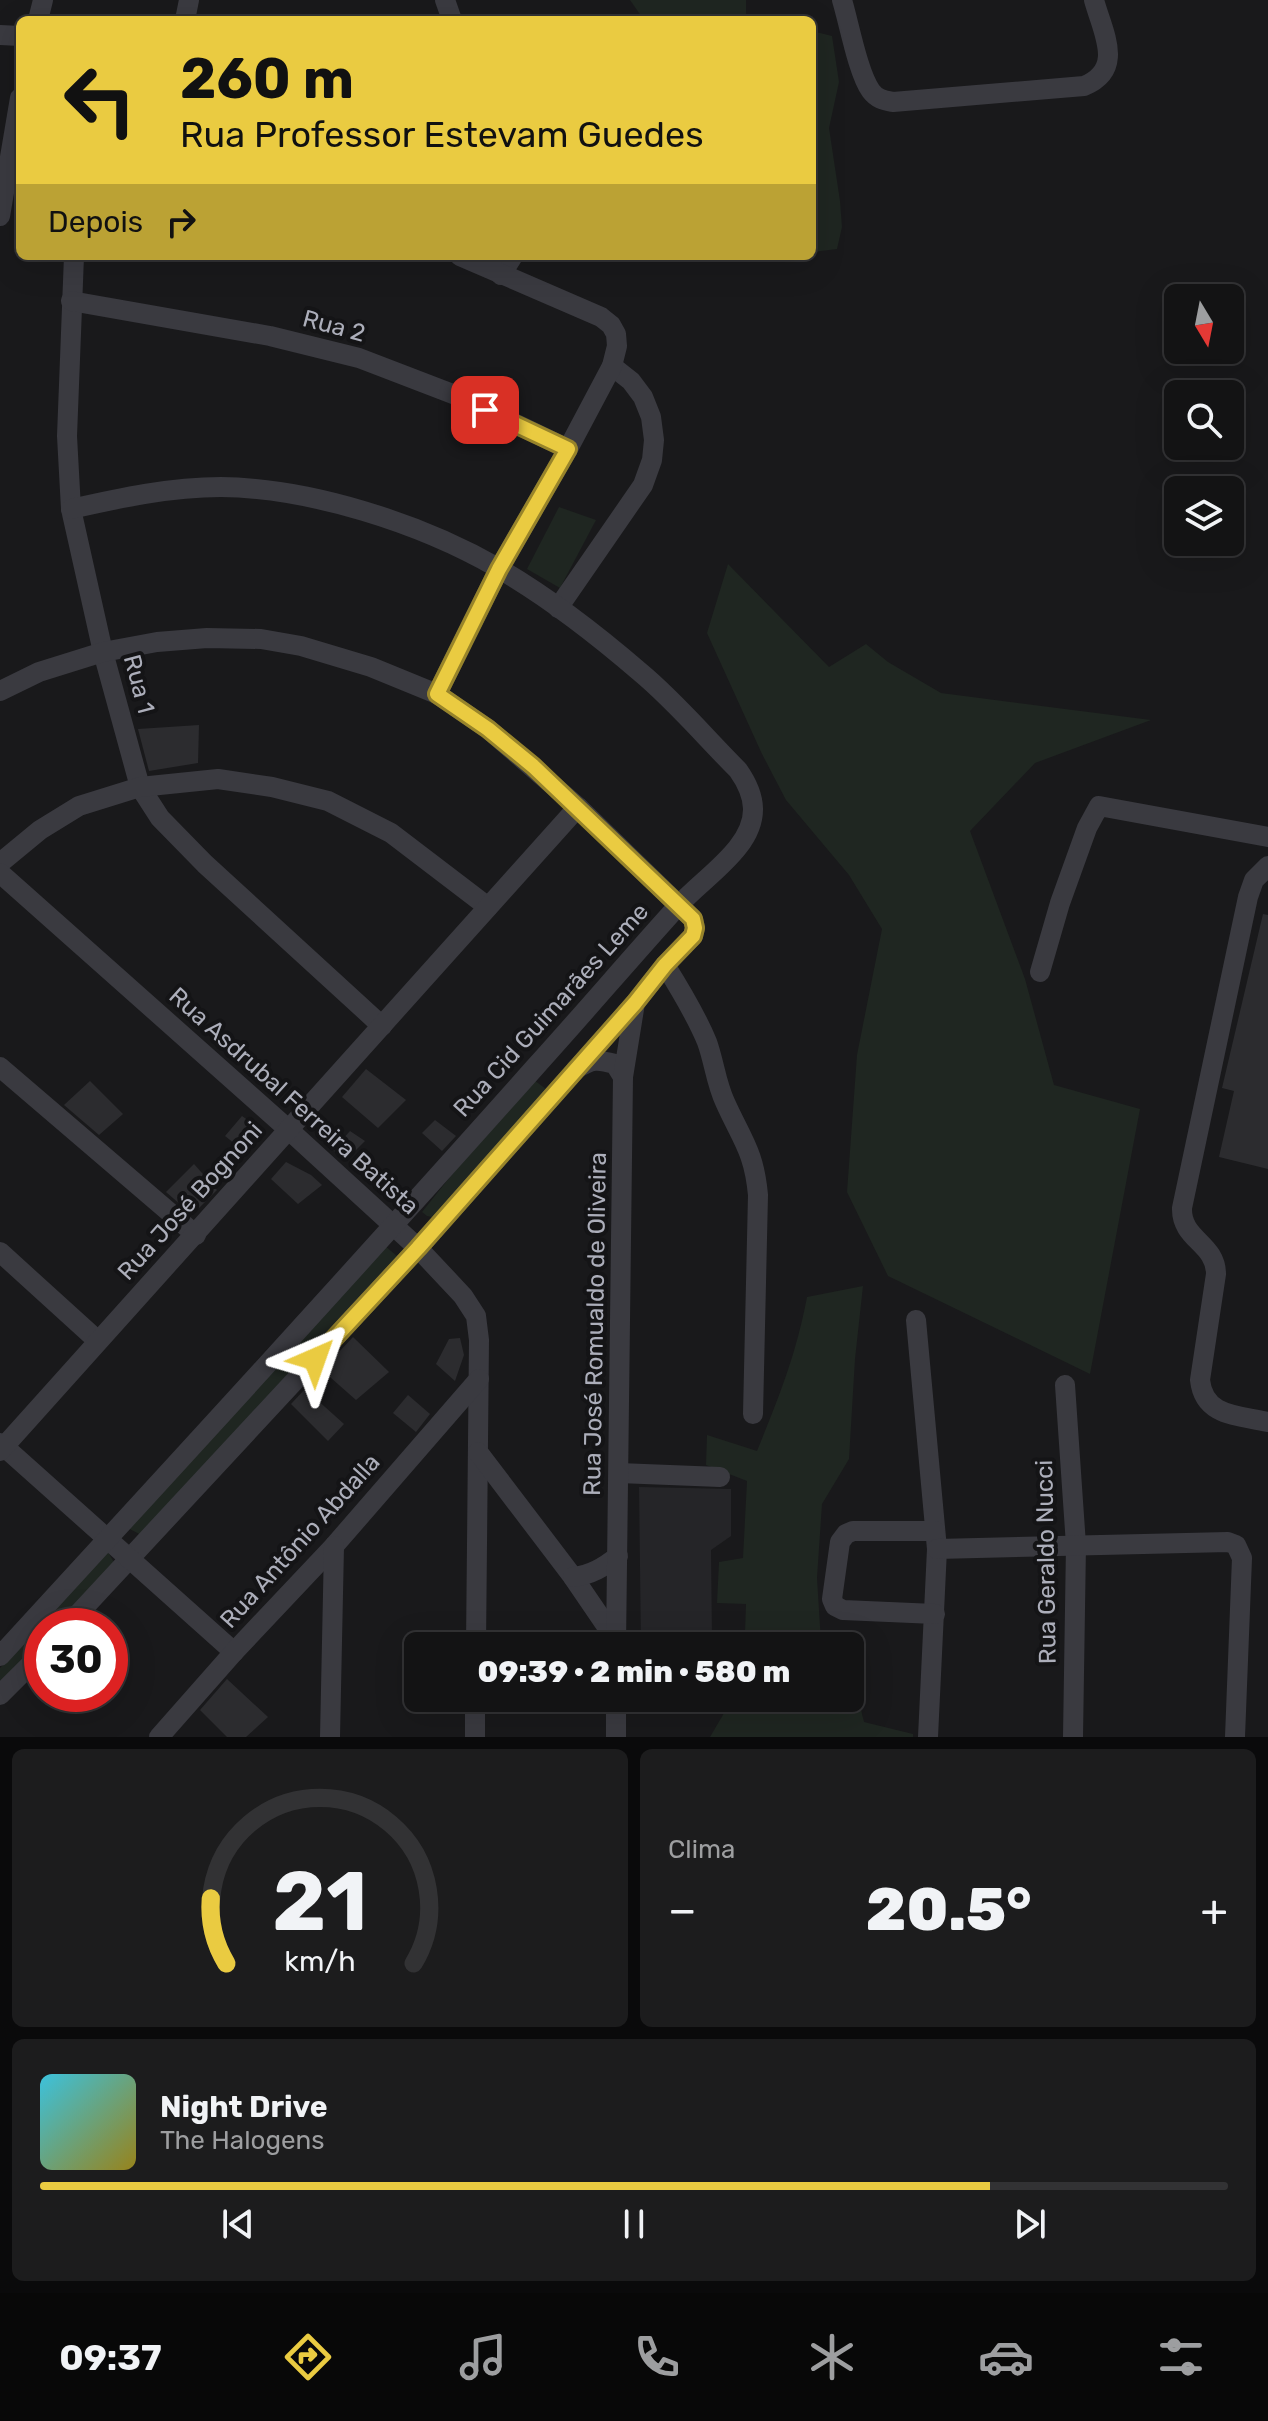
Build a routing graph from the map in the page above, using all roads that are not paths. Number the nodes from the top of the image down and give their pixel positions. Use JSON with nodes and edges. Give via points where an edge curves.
{"nodes":[{"id":1,"x":842,"y":0,"type":"edge"},
{"id":2,"x":1094,"y":0,"type":"edge"},
{"id":3,"x":16,"y":122,"type":"edge"},
{"id":4,"x":0,"y":216,"type":"edge"},
{"id":5,"x":74,"y":260,"type":"edge"},
{"id":6,"x":469,"y":260,"type":"edge"},
{"id":7,"x":510,"y":260,"type":"edge"},
{"id":8,"x":501,"y":275,"type":"junction"},
{"id":9,"x":71,"y":301,"type":"junction"},
{"id":10,"x":613,"y":363,"type":"junction"},
{"id":11,"x":568,"y":449,"type":"junction"},
{"id":12,"x":71,"y":509,"type":"junction"},
{"id":13,"x":499,"y":569,"type":"junction"},
{"id":14,"x":558,"y":608,"type":"junction"},
{"id":15,"x":103,"y":652,"type":"junction"},
{"id":16,"x":0,"y":691,"type":"edge"},
{"id":17,"x":437,"y":694,"type":"junction"},
{"id":18,"x":140,"y":787,"type":"junction"},
{"id":19,"x":578,"y":807,"type":"junction"},
{"id":20,"x":1268,"y":837,"type":"edge"},
{"id":21,"x":0,"y":863,"type":"edge"},
{"id":22,"x":1268,"y":866,"type":"edge"},
{"id":23,"x":0,"y":873,"type":"edge"},
{"id":24,"x":679,"y":905,"type":"junction"},
{"id":25,"x":488,"y":907,"type":"junction"},
{"id":26,"x":665,"y":965,"type":"junction"},
{"id":27,"x":1040,"y":972,"type":"dead end"},
{"id":28,"x":635,"y":1003,"type":"junction"},
{"id":29,"x":382,"y":1026,"type":"junction"},
{"id":30,"x":0,"y":1067,"type":"edge"},
{"id":31,"x":574,"y":1070,"type":"junction"},
{"id":32,"x":623,"y":1077,"type":"junction"},
{"id":33,"x":289,"y":1130,"type":"junction"},
{"id":34,"x":394,"y":1226,"type":"junction"},
{"id":35,"x":196,"y":1235,"type":"junction"},
{"id":36,"x":418,"y":1248,"type":"junction"},
{"id":37,"x":0,"y":1252,"type":"edge"},
{"id":38,"x":916,"y":1320,"type":"dead end"},
{"id":39,"x":98,"y":1341,"type":"junction"},
{"id":40,"x":479,"y":1379,"type":"junction"},
{"id":41,"x":1065,"y":1385,"type":"dead end"},
{"id":42,"x":753,"y":1414,"type":"dead end"},
{"id":43,"x":1268,"y":1422,"type":"edge"},
{"id":44,"x":1,"y":1447,"type":"edge"},
{"id":45,"x":478,"y":1452,"type":"junction"},
{"id":46,"x":619,"y":1473,"type":"junction"},
{"id":47,"x":720,"y":1477,"type":"dead end"},
{"id":48,"x":108,"y":1538,"type":"junction"},
{"id":49,"x":936,"y":1540,"type":"junction"},
{"id":50,"x":1076,"y":1545,"type":"junction"},
{"id":51,"x":334,"y":1546,"type":"junction"},
{"id":52,"x":618,"y":1556,"type":"junction"},
{"id":53,"x":132,"y":1558,"type":"junction"},
{"id":54,"x":573,"y":1577,"type":"junction"},
{"id":55,"x":84,"y":1608,"type":"edge"},
{"id":56,"x":935,"y":1614,"type":"junction"},
{"id":57,"x":476,"y":1632,"type":"edge"},
{"id":58,"x":609,"y":1632,"type":"edge"},
{"id":59,"x":616,"y":1632,"type":"edge"},
{"id":60,"x":234,"y":1652,"type":"junction"},
{"id":61,"x":0,"y":1656,"type":"edge"},
{"id":62,"x":24,"y":1671,"type":"edge"},
{"id":63,"x":0,"y":1695,"type":"edge"},
{"id":64,"x":475,"y":1712,"type":"edge"},
{"id":65,"x":616,"y":1712,"type":"edge"},
{"id":66,"x":159,"y":1737,"type":"edge"},
{"id":67,"x":330,"y":1737,"type":"edge"},
{"id":68,"x":475,"y":1737,"type":"edge"},
{"id":69,"x":616,"y":1737,"type":"edge"},
{"id":70,"x":928,"y":1737,"type":"edge"},
{"id":71,"x":1073,"y":1737,"type":"edge"},
{"id":72,"x":1235,"y":1737,"type":"edge"}],
"edges":[{"from":1,"to":2,"type":"street","via":[[870,89],[878,99],[893,102],[1084,86],[1097,80],[1106,71],[1108,57]]},
{"from":3,"to":4,"type":"street"},
{"from":5,"to":9,"type":"street","name":"Rua 1"},
{"from":6,"to":8,"type":"street"},
{"from":7,"to":8,"type":"street"},
{"from":8,"to":10,"type":"street","via":[[601,317],[616,334]]},
{"from":9,"to":11,"type":"street","name":"Rua 2","via":[[270,336],[359,358],[458,396]]},
{"from":9,"to":12,"type":"street","name":"Rua 1"},
{"from":10,"to":11,"type":"street"},
{"from":10,"to":14,"type":"street","via":[[643,397],[651,417],[652,460],[643,485]]},
{"from":11,"to":13,"type":"street"},
{"from":12,"to":13,"type":"street","name":"Rua Cid Guimarães Leme","via":[[142,493],[220,487],[289,493],[346,506],[445,541]]},
{"from":12,"to":15,"type":"street","name":"Rua 1"},
{"from":13,"to":14,"type":"street","name":"Rua Cid Guimarães Leme"},
{"from":13,"to":17,"type":"street"},
{"from":14,"to":24,"type":"street","name":"Rua Cid Guimarães Leme","via":[[641,673],[749,785],[754,811],[738,847]]},
{"from":15,"to":16,"type":"street"},
{"from":15,"to":17,"type":"street","via":[[157,642],[261,639],[371,667]]},
{"from":15,"to":18,"type":"street","name":"Rua 1"},
{"from":17,"to":19,"type":"street","via":[[488,729]]},
{"from":18,"to":21,"type":"street","via":[[79,806]]},
{"from":18,"to":25,"type":"street","via":[[218,779],[328,801],[391,833]]},
{"from":18,"to":29,"type":"street","name":"Rua 1","via":[[160,818],[205,864]]},
{"from":19,"to":24,"type":"street"},
{"from":19,"to":25,"type":"street","name":"Rua José Bognoni"},
{"from":20,"to":27,"type":"street","via":[[1099,806],[1081,843]]},
{"from":22,"to":43,"type":"street","via":[[1254,880],[1248,897],[1182,1219],[1216,1262],[1201,1392],[1215,1410]]},
{"from":23,"to":33,"type":"street","name":"Rua Asdrubal Ferreira Batista"},
{"from":24,"to":26,"type":"street","via":[[695,928]]},
{"from":24,"to":34,"type":"street","name":"Rua Cid Guimarães Leme"},
{"from":25,"to":29,"type":"street","name":"Rua José Bognoni"},
{"from":26,"to":28,"type":"street"},
{"from":26,"to":42,"type":"street","via":[[707,1042],[724,1100],[756,1169]]},
{"from":28,"to":31,"type":"street"},
{"from":28,"to":32,"type":"street","name":"Rua José Romualdo de Oliveira"},
{"from":29,"to":33,"type":"street","name":"Rua José Bognoni"},
{"from":30,"to":35,"type":"street"},
{"from":31,"to":32,"type":"street","via":[[592,1060],[604,1061],[615,1064]]},
{"from":31,"to":36,"type":"street"},
{"from":32,"to":46,"type":"street","name":"Rua José Romualdo de Oliveira"},
{"from":33,"to":34,"type":"street","name":"Rua Asdrubal Ferreira Batista"},
{"from":33,"to":35,"type":"street","name":"Rua José Bognoni"},
{"from":34,"to":36,"type":"street","name":"Rua Asdrubal Ferreira Batista"},
{"from":34,"to":48,"type":"street","name":"Rua Cid Guimarães Leme"},
{"from":35,"to":39,"type":"street","name":"Rua José Bognoni"},
{"from":36,"to":40,"type":"street","name":"Rua Asdrubal Ferreira Batista","via":[[476,1316]]},
{"from":36,"to":53,"type":"street"},
{"from":37,"to":39,"type":"street"},
{"from":38,"to":49,"type":"street"},
{"from":39,"to":44,"type":"street","name":"Rua José Bognoni"},
{"from":40,"to":45,"type":"street","name":"Rua Asdrubal Ferreira Batista"},
{"from":40,"to":51,"type":"street","name":"Rua Antônio Abdalla"},
{"from":41,"to":50,"type":"street","name":"Rua Geraldo Nucci"},
{"from":44,"to":48,"type":"street"},
{"from":45,"to":54,"type":"street"},
{"from":45,"to":57,"type":"street","name":"Rua Asdrubal Ferreira Batista"},
{"from":46,"to":47,"type":"street"},
{"from":46,"to":52,"type":"street","name":"Rua José Romualdo de Oliveira"},
{"from":48,"to":53,"type":"street"},
{"from":48,"to":61,"type":"street","name":"Rua Cid Guimarães Leme"},
{"from":49,"to":50,"type":"street"},
{"from":49,"to":56,"type":"street"},
{"from":49,"to":56,"type":"street","via":[[846,1534],[840,1542],[832,1599],[843,1610]]},
{"from":50,"to":71,"type":"street","name":"Rua Geraldo Nucci"},
{"from":50,"to":72,"type":"street","via":[[1236,1545],[1242,1558]]},
{"from":51,"to":60,"type":"street","name":"Rua Antônio Abdalla"},
{"from":51,"to":67,"type":"street"},
{"from":52,"to":54,"type":"street","via":[[587,1575]]},
{"from":52,"to":59,"type":"street","name":"Rua José Romualdo de Oliveira"},
{"from":53,"to":55,"type":"street"},
{"from":53,"to":60,"type":"street"},
{"from":54,"to":58,"type":"street"},
{"from":56,"to":70,"type":"street"},
{"from":60,"to":66,"type":"street","name":"Rua Antônio Abdalla"},
{"from":62,"to":63,"type":"street"},
{"from":64,"to":68,"type":"street"},
{"from":65,"to":69,"type":"street"}]}
